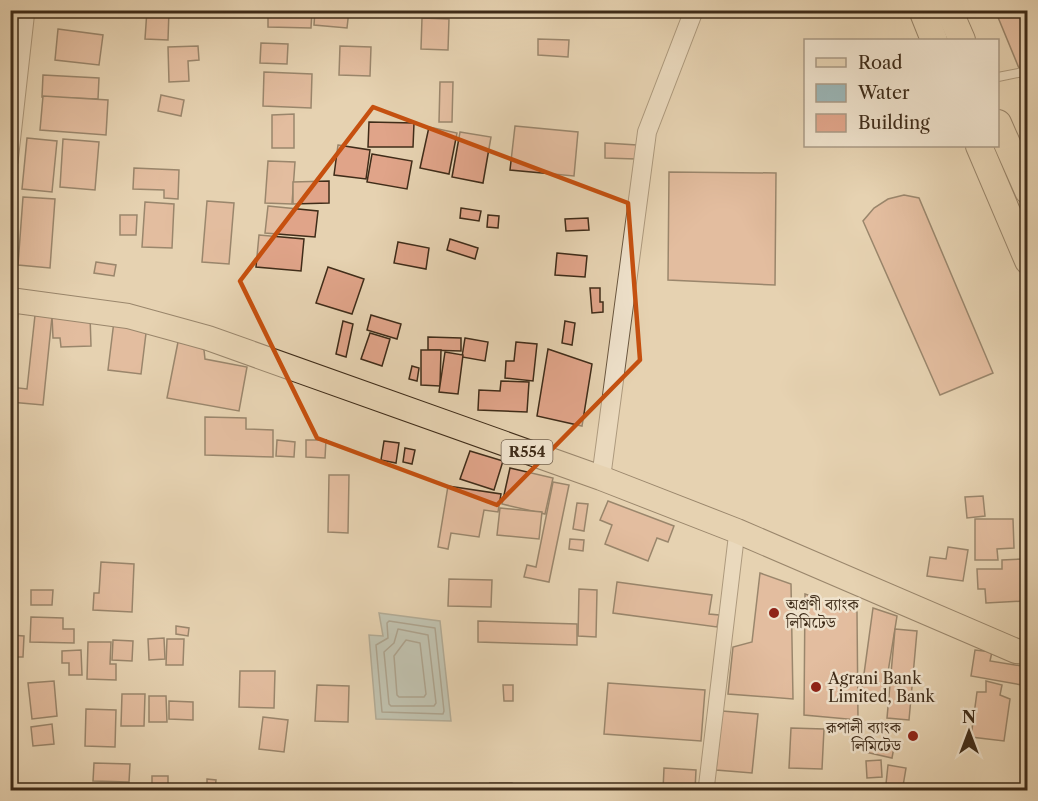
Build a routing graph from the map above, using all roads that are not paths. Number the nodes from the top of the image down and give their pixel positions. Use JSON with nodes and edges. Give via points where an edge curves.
{"nodes":[{"id":1,"x":27,"y":10,"type":"edge"},
{"id":2,"x":694,"y":10,"type":"edge"},
{"id":3,"x":922,"y":10,"type":"edge"},
{"id":4,"x":949,"y":10,"type":"edge"},
{"id":5,"x":934,"y":39,"type":"edge"},
{"id":6,"x":962,"y":39,"type":"edge"},
{"id":7,"x":1028,"y":71,"type":"edge"},
{"id":8,"x":999,"y":77,"type":"edge"},
{"id":9,"x":999,"y":125,"type":"edge"},
{"id":10,"x":979,"y":147,"type":"edge"},
{"id":11,"x":10,"y":162,"type":"edge"},
{"id":12,"x":1028,"y":191,"type":"edge"},
{"id":13,"x":1028,"y":261,"type":"edge"},
{"id":14,"x":10,"y":300,"type":"edge"},
{"id":15,"x":601,"y":478,"type":"junction"},
{"id":16,"x":737,"y":531,"type":"junction"},
{"id":17,"x":1028,"y":652,"type":"edge"},
{"id":18,"x":706,"y":790,"type":"edge"}],
"edges":[{"from":1,"to":11,"type":"street"},
{"from":2,"to":15,"type":"street","via":[[647,132]]},
{"from":3,"to":5,"type":"highway"},
{"from":4,"to":6,"type":"highway"},
{"from":7,"to":8,"type":"lane"},
{"from":9,"to":12,"type":"highway"},
{"from":10,"to":13,"type":"highway"},
{"from":14,"to":15,"type":"main road","number":"R554","via":[[128,316],[208,338]]},
{"from":15,"to":16,"type":"main road","number":"R554"},
{"from":16,"to":17,"type":"main road","number":"R554","via":[[1016,651]]},
{"from":16,"to":18,"type":"street"}]}
